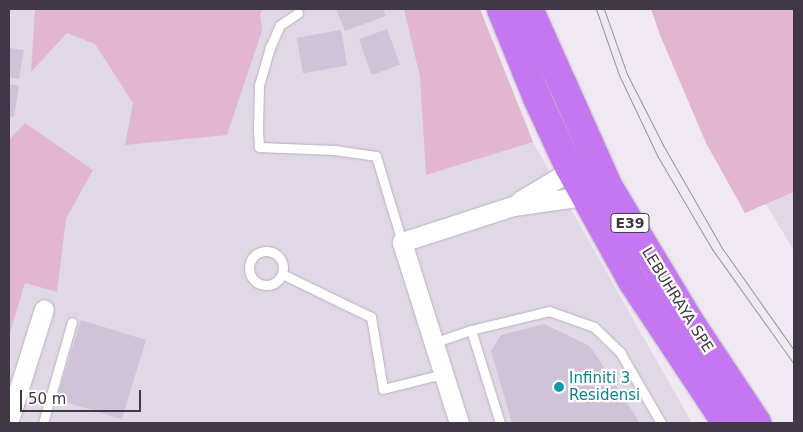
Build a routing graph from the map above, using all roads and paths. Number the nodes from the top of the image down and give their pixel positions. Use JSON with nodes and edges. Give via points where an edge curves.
{"nodes":[{"id":1,"x":501,"y":9,"type":"edge"},
{"id":2,"x":529,"y":9,"type":"edge"},
{"id":3,"x":298,"y":13,"type":"dead end"},
{"id":4,"x":565,"y":174,"type":"dead end"},
{"id":5,"x":578,"y":197,"type":"dead end"},
{"id":6,"x":513,"y":206,"type":"junction"},
{"id":7,"x":402,"y":242,"type":"junction"},
{"id":8,"x":282,"y":274,"type":"dead end"},
{"id":9,"x":44,"y":309,"type":"dead end"},
{"id":10,"x":72,"y":322,"type":"dead end"},
{"id":11,"x":471,"y":330,"type":"junction"},
{"id":12,"x":433,"y":343,"type":"junction"},
{"id":13,"x":443,"y":374,"type":"junction"},
{"id":14,"x":9,"y":420,"type":"edge"},
{"id":15,"x":43,"y":423,"type":"edge"},
{"id":16,"x":459,"y":423,"type":"edge"},
{"id":17,"x":500,"y":423,"type":"edge"},
{"id":18,"x":660,"y":423,"type":"edge"},
{"id":19,"x":726,"y":423,"type":"edge"},
{"id":20,"x":757,"y":423,"type":"edge"}],
"edges":[{"from":1,"to":19,"type":"highway","name":"LEBUHRAYA SPE","number":"E39","via":[[569,167],[632,282]]},
{"from":2,"to":20,"type":"highway","name":"LEBUHRAYA SPE","number":"E39","via":[[608,186],[692,325]]},
{"from":3,"to":7,"type":"lane","via":[[280,26],[270,47],[259,85],[259,147],[334,150],[376,156]]},
{"from":4,"to":6,"type":"street"},
{"from":5,"to":6,"type":"street"},
{"from":6,"to":7,"type":"street"},
{"from":7,"to":12,"type":"street"},
{"from":8,"to":13,"type":"lane","via":[[371,317],[383,389]]},
{"from":9,"to":14,"type":"street"},
{"from":10,"to":15,"type":"lane"},
{"from":11,"to":12,"type":"lane"},
{"from":11,"to":17,"type":"lane"},
{"from":11,"to":18,"type":"lane","via":[[549,311],[594,327],[620,352]]},
{"from":12,"to":13,"type":"street"},
{"from":13,"to":16,"type":"street"}]}
